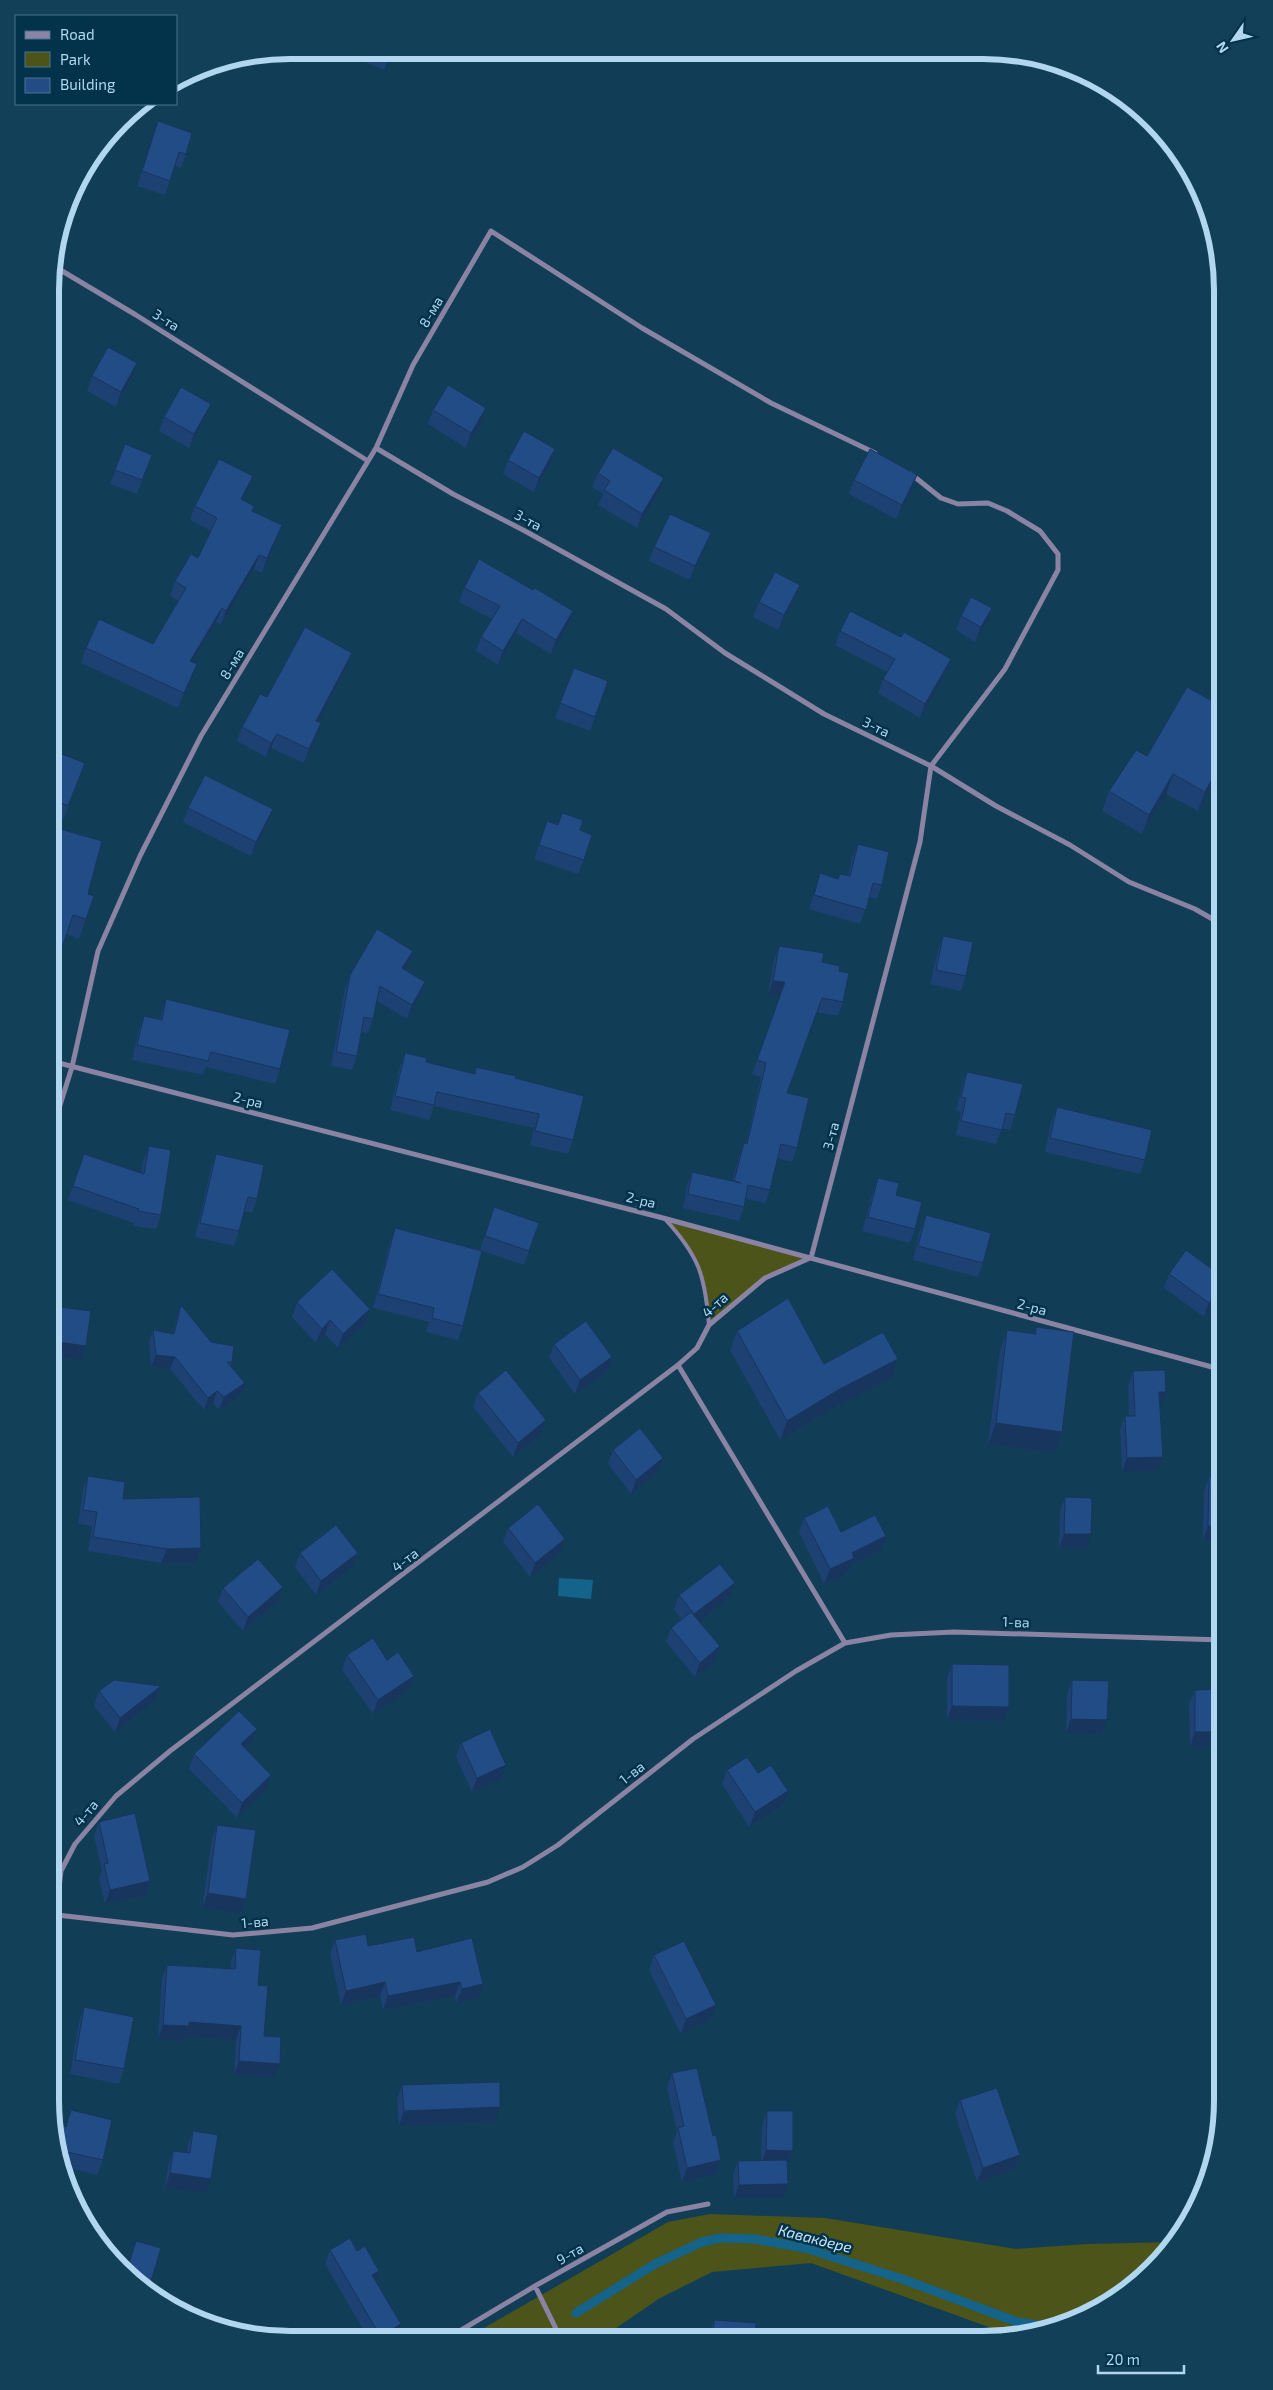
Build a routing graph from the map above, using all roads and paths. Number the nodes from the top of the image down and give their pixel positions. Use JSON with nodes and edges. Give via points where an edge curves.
{"nodes":[{"id":1,"x":60,"y":270,"type":"edge"},
{"id":2,"x":376,"y":448,"type":"junction"},
{"id":3,"x":885,"y":458,"type":"edge"},
{"id":4,"x":368,"y":461,"type":"junction"},
{"id":5,"x":909,"y":472,"type":"edge"},
{"id":6,"x":931,"y":766,"type":"junction"},
{"id":7,"x":1214,"y":920,"type":"edge"},
{"id":8,"x":59,"y":1063,"type":"edge"},
{"id":9,"x":72,"y":1067,"type":"junction"},
{"id":10,"x":59,"y":1108,"type":"edge"},
{"id":11,"x":663,"y":1218,"type":"junction"},
{"id":12,"x":811,"y":1258,"type":"junction"},
{"id":13,"x":708,"y":1325,"type":"junction"},
{"id":14,"x":678,"y":1365,"type":"junction"},
{"id":15,"x":1214,"y":1368,"type":"edge"},
{"id":16,"x":1214,"y":1640,"type":"edge"},
{"id":17,"x":845,"y":1643,"type":"junction"},
{"id":18,"x":59,"y":1893,"type":"edge"},
{"id":19,"x":59,"y":1915,"type":"edge"},
{"id":20,"x":708,"y":2204,"type":"dead end"},
{"id":21,"x":535,"y":2286,"type":"junction"},
{"id":22,"x":460,"y":2331,"type":"edge"},
{"id":23,"x":557,"y":2331,"type":"edge"}],
"edges":[{"from":1,"to":4,"type":"street","name":"3-та"},
{"from":2,"to":3,"type":"street","name":"8-ма","via":[[413,365],[491,231],[642,328],[771,403]]},
{"from":2,"to":4,"type":"street","name":"8-ма"},
{"from":2,"to":6,"type":"street","name":"3-та","via":[[453,494],[666,609],[725,653],[824,714]]},
{"from":4,"to":9,"type":"street","name":"8-ма","via":[[201,736],[140,856],[98,951]]},
{"from":5,"to":6,"type":"street","via":[[942,498],[958,504],[988,503],[1007,511],[1040,531],[1058,554],[1058,570],[1005,669]]},
{"from":6,"to":7,"type":"street","via":[[1129,882]]},
{"from":6,"to":12,"type":"street","name":"3-та","via":[[920,842]]},
{"from":8,"to":9,"type":"street","name":"2-ра"},
{"from":9,"to":10,"type":"street","name":"8-ма"},
{"from":9,"to":11,"type":"street","name":"2-ра"},
{"from":11,"to":12,"type":"street","name":"2-ра"},
{"from":11,"to":13,"type":"lane","via":[[686,1242],[701,1273]]},
{"from":12,"to":13,"type":"street","name":"4-та","via":[[765,1278]]},
{"from":12,"to":15,"type":"street","name":"2-ра"},
{"from":13,"to":14,"type":"street","name":"4-та","via":[[697,1348]]},
{"from":14,"to":17,"type":"street"},
{"from":14,"to":18,"type":"street","name":"4-та","via":[[170,1751],[116,1796],[75,1844],[61,1871]]},
{"from":16,"to":17,"type":"street","name":"1-ва","via":[[954,1632],[890,1635]]},
{"from":17,"to":19,"type":"street","name":"1-ва","via":[[796,1670],[693,1739],[558,1845],[523,1867],[488,1882],[312,1928],[233,1935]]},
{"from":20,"to":21,"type":"street","name":"9-та","via":[[667,2212]]},
{"from":21,"to":22,"type":"street","name":"9-та"},
{"from":21,"to":23,"type":"street"}]}
